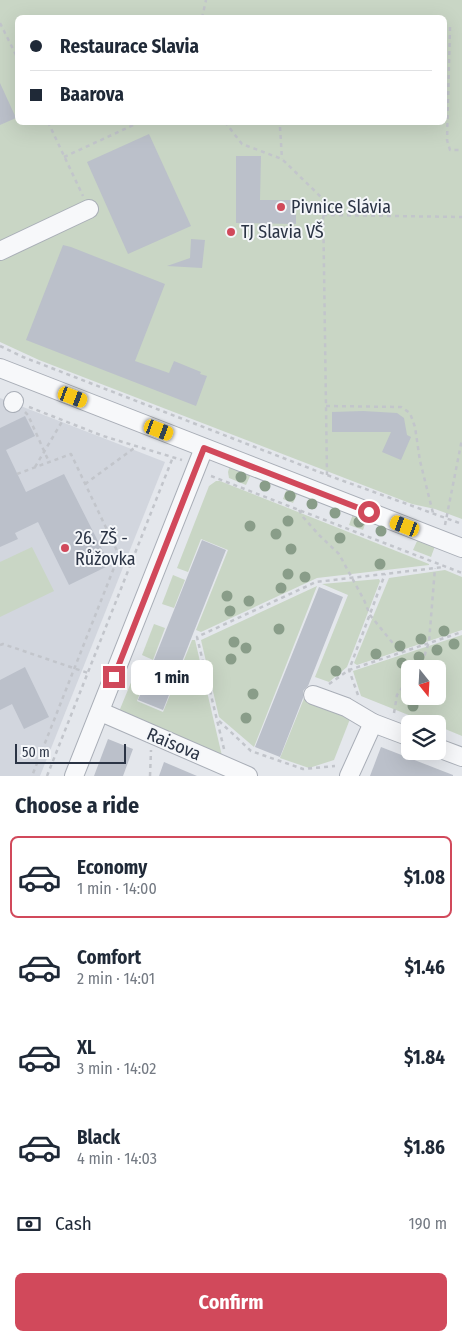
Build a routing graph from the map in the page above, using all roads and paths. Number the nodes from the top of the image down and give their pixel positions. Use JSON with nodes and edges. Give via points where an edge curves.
{"nodes":[{"id":1,"x":206,"y":0,"type":"edge"},
{"id":2,"x":203,"y":15,"type":"edge"},
{"id":3,"x":0,"y":22,"type":"edge"},
{"id":4,"x":450,"y":26,"type":"dead end"},
{"id":5,"x":15,"y":53,"type":"edge"},
{"id":6,"x":49,"y":125,"type":"edge"},
{"id":7,"x":133,"y":125,"type":"edge"},
{"id":8,"x":227,"y":125,"type":"edge"},
{"id":9,"x":280,"y":127,"type":"dead end"},
{"id":10,"x":462,"y":150,"type":"edge"},
{"id":11,"x":64,"y":157,"type":"junction"},
{"id":12,"x":282,"y":159,"type":"junction"},
{"id":13,"x":89,"y":209,"type":"joint"},
{"id":14,"x":323,"y":215,"type":"junction"},
{"id":15,"x":462,"y":217,"type":"edge"},
{"id":16,"x":0,"y":251,"type":"edge"},
{"id":17,"x":0,"y":346,"type":"edge"},
{"id":18,"x":0,"y":368,"type":"edge"},
{"id":19,"x":326,"y":406,"type":"junction"},
{"id":20,"x":63,"y":420,"type":"junction"},
{"id":21,"x":462,"y":439,"type":"edge"},
{"id":22,"x":137,"y":446,"type":"junction"},
{"id":23,"x":204,"y":448,"type":"junction"},
{"id":24,"x":44,"y":451,"type":"junction"},
{"id":25,"x":173,"y":457,"type":"junction"},
{"id":26,"x":49,"y":462,"type":"junction"},
{"id":27,"x":197,"y":467,"type":"junction"},
{"id":28,"x":34,"y":468,"type":"junction"},
{"id":29,"x":18,"y":474,"type":"dead end"},
{"id":30,"x":327,"y":474,"type":"junction"},
{"id":31,"x":85,"y":484,"type":"junction"},
{"id":32,"x":299,"y":510,"type":"junction"},
{"id":33,"x":433,"y":513,"type":"junction"},
{"id":34,"x":446,"y":518,"type":"junction"},
{"id":35,"x":462,"y":524,"type":"edge"},
{"id":36,"x":442,"y":540,"type":"junction"},
{"id":37,"x":462,"y":548,"type":"edge"},
{"id":38,"x":445,"y":566,"type":"junction"},
{"id":39,"x":434,"y":568,"type":"junction"},
{"id":40,"x":462,"y":573,"type":"edge"},
{"id":41,"x":385,"y":574,"type":"junction"},
{"id":42,"x":352,"y":578,"type":"junction"},
{"id":43,"x":370,"y":615,"type":"junction"},
{"id":44,"x":462,"y":632,"type":"edge"},
{"id":45,"x":429,"y":642,"type":"junction"},
{"id":46,"x":0,"y":645,"type":"edge"},
{"id":47,"x":400,"y":652,"type":"junction"},
{"id":48,"x":422,"y":660,"type":"edge"},
{"id":49,"x":75,"y":668,"type":"junction"},
{"id":50,"x":349,"y":670,"type":"junction"},
{"id":51,"x":89,"y":673,"type":"junction"},
{"id":52,"x":401,"y":689,"type":"edge"},
{"id":53,"x":314,"y":695,"type":"joint"},
{"id":54,"x":360,"y":699,"type":"dead end"},
{"id":55,"x":101,"y":712,"type":"junction"},
{"id":56,"x":394,"y":713,"type":"dead end"},
{"id":57,"x":217,"y":720,"type":"junction"},
{"id":58,"x":373,"y":723,"type":"junction"},
{"id":59,"x":152,"y":734,"type":"junction"},
{"id":60,"x":401,"y":734,"type":"edge"},
{"id":61,"x":446,"y":751,"type":"edge"},
{"id":62,"x":462,"y":757,"type":"edge"},
{"id":63,"x":228,"y":767,"type":"junction"},
{"id":64,"x":351,"y":770,"type":"edge"},
{"id":65,"x":32,"y":776,"type":"edge"},
{"id":66,"x":47,"y":776,"type":"edge"},
{"id":67,"x":74,"y":776,"type":"edge"},
{"id":68,"x":150,"y":776,"type":"edge"},
{"id":69,"x":248,"y":776,"type":"edge"}],
"edges":[{"from":1,"to":2,"type":"path"},
{"from":3,"to":5,"type":"path"},
{"from":4,"to":10,"type":"path","via":[[447,140],[450,150]]},
{"from":6,"to":11,"type":"path"},
{"from":7,"to":11,"type":"path"},
{"from":8,"to":12,"type":"path","via":[[242,144]]},
{"from":9,"to":12,"type":"path"},
{"from":11,"to":13,"type":"path"},
{"from":12,"to":14,"type":"path","via":[[323,199]]},
{"from":13,"to":16,"type":"street"},
{"from":14,"to":15,"type":"path"},
{"from":14,"to":19,"type":"path"},
{"from":17,"to":30,"type":"path"},
{"from":18,"to":23,"type":"street"},
{"from":19,"to":30,"type":"path"},
{"from":19,"to":33,"type":"path","via":[[401,407],[410,413]]},
{"from":20,"to":22,"type":"path"},
{"from":20,"to":24,"type":"path"},
{"from":20,"to":24,"type":"path","via":[[14,402],[28,415]]},
{"from":21,"to":34,"type":"path"},
{"from":22,"to":25,"type":"path"},
{"from":22,"to":31,"type":"path"},
{"from":23,"to":27,"type":"street"},
{"from":23,"to":36,"type":"street"},
{"from":24,"to":26,"type":"path"},
{"from":24,"to":28,"type":"path"},
{"from":25,"to":27,"type":"path"},
{"from":25,"to":51,"type":"path"},
{"from":26,"to":28,"type":"path"},
{"from":26,"to":31,"type":"path","via":[[71,454]]},
{"from":27,"to":32,"type":"path","via":[[209,475]]},
{"from":27,"to":55,"type":"street"},
{"from":28,"to":29,"type":"path"},
{"from":30,"to":33,"type":"path"},
{"from":31,"to":49,"type":"path","via":[[119,555]]},
{"from":32,"to":38,"type":"path"},
{"from":32,"to":42,"type":"path","via":[[339,554]]},
{"from":33,"to":34,"type":"path"},
{"from":34,"to":35,"type":"path"},
{"from":34,"to":36,"type":"path"},
{"from":36,"to":37,"type":"street"},
{"from":38,"to":39,"type":"path"},
{"from":38,"to":40,"type":"path"},
{"from":39,"to":41,"type":"path"},
{"from":39,"to":45,"type":"path"},
{"from":41,"to":42,"type":"path"},
{"from":41,"to":43,"type":"path"},
{"from":42,"to":43,"type":"path"},
{"from":42,"to":57,"type":"path","via":[[316,582],[197,637]]},
{"from":43,"to":47,"type":"path"},
{"from":43,"to":50,"type":"path"},
{"from":44,"to":45,"type":"path"},
{"from":45,"to":47,"type":"path"},
{"from":45,"to":48,"type":"path"},
{"from":46,"to":49,"type":"path"},
{"from":47,"to":50,"type":"path"},
{"from":49,"to":51,"type":"path"},
{"from":49,"to":65,"type":"path"},
{"from":50,"to":53,"type":"path"},
{"from":50,"to":54,"type":"path"},
{"from":51,"to":66,"type":"path"},
{"from":52,"to":56,"type":"path"},
{"from":53,"to":58,"type":"street","via":[[346,707]]},
{"from":55,"to":59,"type":"street","name":"Raisova"},
{"from":55,"to":67,"type":"street"},
{"from":57,"to":63,"type":"path"},
{"from":57,"to":64,"type":"path","via":[[251,750],[303,769]]},
{"from":58,"to":60,"type":"street"},
{"from":58,"to":64,"type":"street"},
{"from":59,"to":63,"type":"street","name":"Raisova"},
{"from":59,"to":68,"type":"path"},
{"from":61,"to":62,"type":"street"},
{"from":63,"to":69,"type":"street","name":"Raisova"}]}
